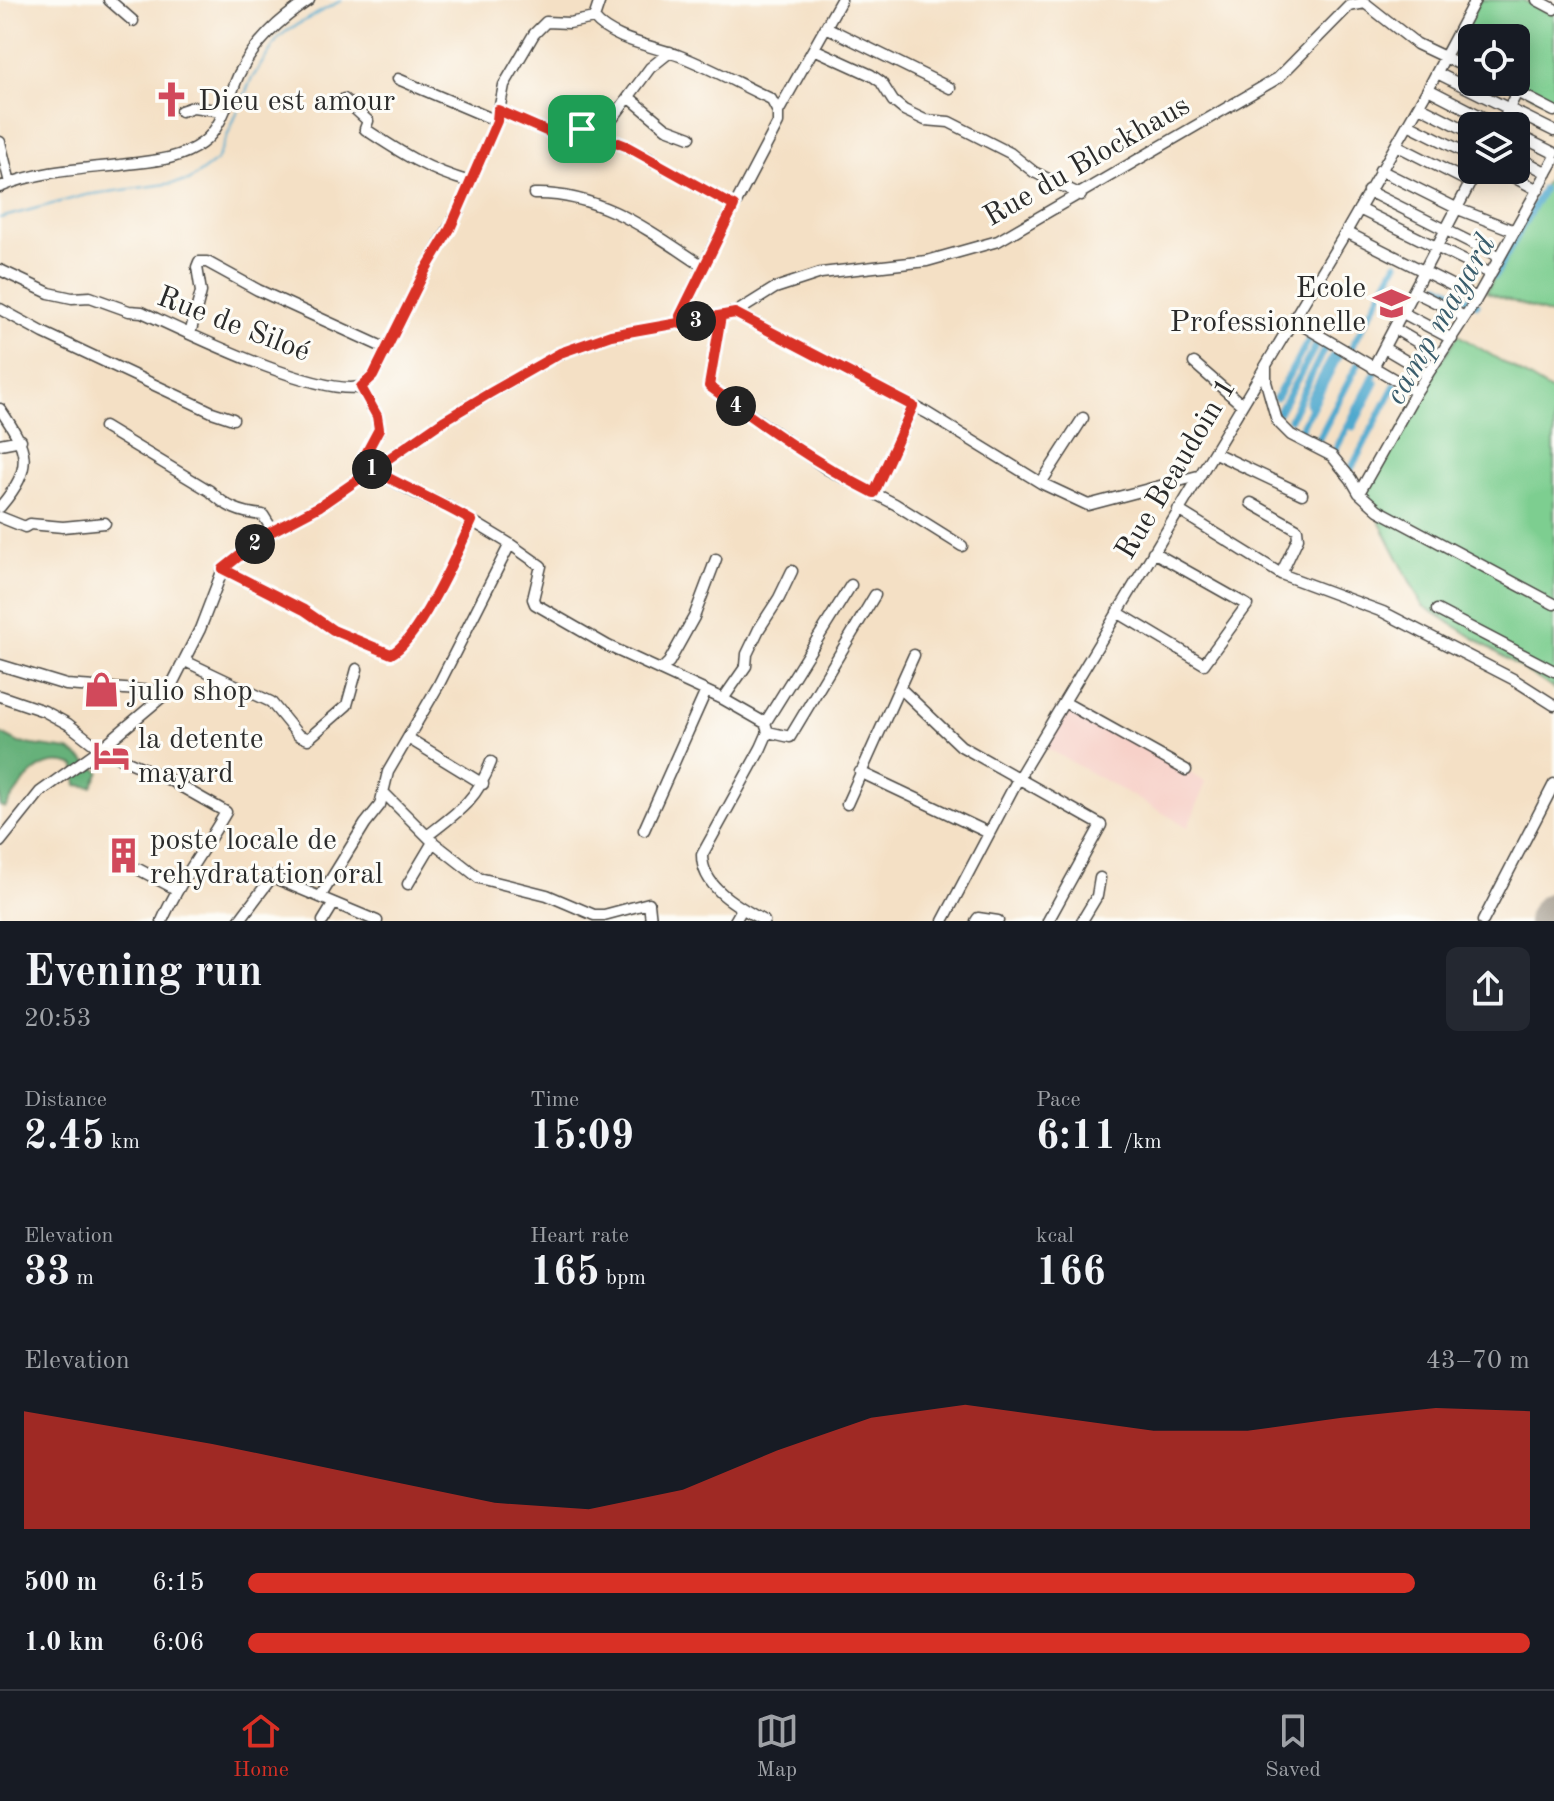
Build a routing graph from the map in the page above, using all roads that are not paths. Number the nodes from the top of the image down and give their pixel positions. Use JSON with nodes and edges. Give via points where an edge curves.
{"nodes":[{"id":1,"x":109,"y":0,"type":"edge"},
{"id":2,"x":309,"y":0,"type":"edge"},
{"id":3,"x":600,"y":0,"type":"edge"},
{"id":4,"x":841,"y":0,"type":"edge"},
{"id":5,"x":1475,"y":0,"type":"edge"},
{"id":6,"x":1537,"y":0,"type":"edge"},
{"id":7,"x":1554,"y":9,"type":"edge"},
{"id":8,"x":594,"y":18,"type":"junction"},
{"id":9,"x":133,"y":21,"type":"dead end"},
{"id":10,"x":826,"y":27,"type":"junction"},
{"id":11,"x":814,"y":49,"type":"junction"},
{"id":12,"x":670,"y":52,"type":"junction"},
{"id":13,"x":1446,"y":57,"type":"junction"},
{"id":14,"x":1458,"y":63,"type":"edge"},
{"id":15,"x":1437,"y":73,"type":"junction"},
{"id":16,"x":398,"y":79,"type":"dead end"},
{"id":17,"x":950,"y":88,"type":"dead end"},
{"id":18,"x":1428,"y":89,"type":"junction"},
{"id":19,"x":1515,"y":96,"type":"edge"},
{"id":20,"x":1525,"y":96,"type":"edge"},
{"id":21,"x":630,"y":98,"type":"junction"},
{"id":22,"x":344,"y":99,"type":"dead end"},
{"id":23,"x":1419,"y":106,"type":"junction"},
{"id":24,"x":1509,"y":107,"type":"junction"},
{"id":25,"x":181,"y":111,"type":"dead end"},
{"id":26,"x":223,"y":111,"type":"junction"},
{"id":27,"x":1554,"y":111,"type":"edge"},
{"id":28,"x":778,"y":112,"type":"junction"},
{"id":29,"x":1473,"y":112,"type":"edge"},
{"id":30,"x":1507,"y":112,"type":"edge"},
{"id":31,"x":498,"y":116,"type":"junction"},
{"id":32,"x":1408,"y":124,"type":"junction"},
{"id":33,"x":1458,"y":126,"type":"edge"},
{"id":34,"x":582,"y":129,"type":"junction"},
{"id":35,"x":1554,"y":131,"type":"edge"},
{"id":36,"x":690,"y":137,"type":"dead end"},
{"id":37,"x":1530,"y":141,"type":"edge"},
{"id":38,"x":0,"y":142,"type":"edge"},
{"id":39,"x":1396,"y":145,"type":"junction"},
{"id":40,"x":1458,"y":149,"type":"edge"},
{"id":41,"x":1554,"y":153,"type":"edge"},
{"id":42,"x":1554,"y":160,"type":"edge"},
{"id":43,"x":1530,"y":164,"type":"edge"},
{"id":44,"x":1380,"y":170,"type":"junction"},
{"id":45,"x":1547,"y":173,"type":"junction"},
{"id":46,"x":1458,"y":176,"type":"edge"},
{"id":47,"x":470,"y":182,"type":"junction"},
{"id":48,"x":1470,"y":184,"type":"edge"},
{"id":49,"x":1527,"y":184,"type":"edge"},
{"id":50,"x":5,"y":185,"type":"edge"},
{"id":51,"x":1538,"y":190,"type":"junction"},
{"id":52,"x":1368,"y":191,"type":"junction"},
{"id":53,"x":534,"y":194,"type":"dead end"},
{"id":54,"x":1081,"y":195,"type":"junction"},
{"id":55,"x":734,"y":206,"type":"junction"},
{"id":56,"x":1359,"y":209,"type":"junction"},
{"id":57,"x":1458,"y":209,"type":"junction"},
{"id":58,"x":1447,"y":229,"type":"junction"},
{"id":59,"x":1515,"y":231,"type":"junction"},
{"id":60,"x":1346,"y":232,"type":"junction"},
{"id":61,"x":1438,"y":248,"type":"junction"},
{"id":62,"x":1500,"y":257,"type":"junction"},
{"id":63,"x":703,"y":266,"type":"junction"},
{"id":64,"x":0,"y":270,"type":"edge"},
{"id":65,"x":1491,"y":274,"type":"junction"},
{"id":66,"x":1424,"y":275,"type":"junction"},
{"id":67,"x":1415,"y":292,"type":"junction"},
{"id":68,"x":1475,"y":302,"type":"dead end"},
{"id":69,"x":0,"y":309,"type":"edge"},
{"id":70,"x":735,"y":313,"type":"junction"},
{"id":71,"x":1403,"y":313,"type":"junction"},
{"id":72,"x":721,"y":316,"type":"junction"},
{"id":73,"x":1465,"y":317,"type":"junction"},
{"id":74,"x":1293,"y":320,"type":"junction"},
{"id":75,"x":681,"y":324,"type":"junction"},
{"id":76,"x":1395,"y":329,"type":"junction"},
{"id":77,"x":190,"y":334,"type":"junction"},
{"id":78,"x":1452,"y":339,"type":"junction"},
{"id":79,"x":1384,"y":348,"type":"junction"},
{"id":80,"x":387,"y":349,"type":"junction"},
{"id":81,"x":1439,"y":355,"type":"junction"},
{"id":82,"x":1194,"y":363,"type":"dead end"},
{"id":83,"x":1266,"y":364,"type":"junction"},
{"id":84,"x":1373,"y":368,"type":"junction"},
{"id":85,"x":1428,"y":374,"type":"junction"},
{"id":86,"x":361,"y":387,"type":"junction"},
{"id":87,"x":1416,"y":392,"type":"junction"},
{"id":88,"x":1241,"y":404,"type":"junction"},
{"id":89,"x":913,"y":406,"type":"junction"},
{"id":90,"x":0,"y":409,"type":"edge"},
{"id":91,"x":1083,"y":418,"type":"dead end"},
{"id":92,"x":233,"y":419,"type":"dead end"},
{"id":93,"x":104,"y":427,"type":"dead end"},
{"id":94,"x":21,"y":440,"type":"junction"},
{"id":95,"x":0,"y":444,"type":"edge"},
{"id":96,"x":1215,"y":453,"type":"junction"},
{"id":97,"x":374,"y":470,"type":"junction"},
{"id":98,"x":1198,"y":476,"type":"junction"},
{"id":99,"x":1041,"y":483,"type":"junction"},
{"id":100,"x":874,"y":493,"type":"junction"},
{"id":101,"x":1359,"y":493,"type":"junction"},
{"id":102,"x":1302,"y":494,"type":"dead end"},
{"id":103,"x":1251,"y":503,"type":"dead end"},
{"id":104,"x":0,"y":507,"type":"edge"},
{"id":105,"x":1178,"y":510,"type":"junction"},
{"id":106,"x":0,"y":517,"type":"edge"},
{"id":107,"x":472,"y":521,"type":"junction"},
{"id":108,"x":105,"y":523,"type":"dead end"},
{"id":109,"x":273,"y":531,"type":"junction"},
{"id":110,"x":510,"y":544,"type":"junction"},
{"id":111,"x":962,"y":546,"type":"dead end"},
{"id":112,"x":1153,"y":552,"type":"junction"},
{"id":113,"x":716,"y":559,"type":"dead end"},
{"id":114,"x":223,"y":569,"type":"junction"},
{"id":115,"x":792,"y":571,"type":"dead end"},
{"id":116,"x":1281,"y":574,"type":"junction"},
{"id":117,"x":851,"y":585,"type":"dead end"},
{"id":118,"x":875,"y":595,"type":"dead end"},
{"id":119,"x":1554,"y":604,"type":"edge"},
{"id":120,"x":1437,"y":610,"type":"dead end"},
{"id":121,"x":1117,"y":612,"type":"junction"},
{"id":122,"x":914,"y":655,"type":"dead end"},
{"id":123,"x":185,"y":661,"type":"junction"},
{"id":124,"x":0,"y":665,"type":"edge"},
{"id":125,"x":357,"y":669,"type":"dead end"},
{"id":126,"x":661,"y":670,"type":"junction"},
{"id":127,"x":1554,"y":671,"type":"edge"},
{"id":128,"x":900,"y":688,"type":"junction"},
{"id":129,"x":706,"y":691,"type":"junction"},
{"id":130,"x":168,"y":692,"type":"junction"},
{"id":131,"x":0,"y":696,"type":"edge"},
{"id":132,"x":723,"y":699,"type":"junction"},
{"id":133,"x":1064,"y":702,"type":"junction"},
{"id":134,"x":1554,"y":705,"type":"edge"},
{"id":135,"x":767,"y":727,"type":"junction"},
{"id":136,"x":408,"y":738,"type":"junction"},
{"id":137,"x":100,"y":749,"type":"junction"},
{"id":138,"x":491,"y":762,"type":"dead end"},
{"id":139,"x":1186,"y":770,"type":"dead end"},
{"id":140,"x":860,"y":772,"type":"junction"},
{"id":141,"x":1019,"y":777,"type":"junction"},
{"id":142,"x":483,"y":784,"type":"junction"},
{"id":143,"x":1554,"y":784,"type":"edge"},
{"id":144,"x":384,"y":793,"type":"junction"},
{"id":145,"x":847,"y":804,"type":"dead end"},
{"id":146,"x":644,"y":830,"type":"dead end"},
{"id":147,"x":989,"y":833,"type":"junction"},
{"id":148,"x":430,"y":839,"type":"junction"},
{"id":149,"x":0,"y":842,"type":"edge"},
{"id":150,"x":138,"y":869,"type":"dead end"},
{"id":151,"x":1100,"y":878,"type":"dead end"},
{"id":152,"x":408,"y":884,"type":"dead end"},
{"id":153,"x":176,"y":889,"type":"junction"},
{"id":154,"x":320,"y":897,"type":"junction"},
{"id":155,"x":334,"y":903,"type":"junction"},
{"id":156,"x":742,"y":909,"type":"junction"},
{"id":157,"x":162,"y":921,"type":"edge"},
{"id":158,"x":239,"y":921,"type":"edge"},
{"id":159,"x":323,"y":921,"type":"edge"},
{"id":160,"x":377,"y":921,"type":"edge"},
{"id":161,"x":651,"y":921,"type":"edge"},
{"id":162,"x":735,"y":921,"type":"edge"},
{"id":163,"x":764,"y":921,"type":"edge"},
{"id":164,"x":943,"y":921,"type":"edge"},
{"id":165,"x":976,"y":921,"type":"edge"},
{"id":166,"x":998,"y":921,"type":"edge"},
{"id":167,"x":1048,"y":921,"type":"edge"},
{"id":168,"x":1082,"y":921,"type":"edge"},
{"id":169,"x":1483,"y":921,"type":"edge"}],
"edges":[{"from":1,"to":9,"type":"street"},
{"from":2,"to":26,"type":"street","via":[[260,42]]},
{"from":3,"to":8,"type":"street"},
{"from":4,"to":10,"type":"street"},
{"from":5,"to":13,"type":"street","name":"Rue Beaudoin 1"},
{"from":6,"to":7,"type":"street"},
{"from":8,"to":12,"type":"street","via":[[622,36]]},
{"from":8,"to":31,"type":"street","via":[[540,26],[504,85]]},
{"from":10,"to":11,"type":"street"},
{"from":10,"to":17,"type":"street"},
{"from":11,"to":28,"type":"street"},
{"from":11,"to":54,"type":"street","via":[[871,75],[904,110],[925,120],[949,122]]},
{"from":12,"to":21,"type":"street","via":[[650,68]]},
{"from":12,"to":28,"type":"street","via":[[771,99]]},
{"from":13,"to":14,"type":"street","name":"Rue du Blockhaus"},
{"from":13,"to":15,"type":"street","name":"Rue Beaudoin 1"},
{"from":13,"to":54,"type":"street","name":"Rue du Blockhaus","via":[[1417,44],[1365,3],[1349,6],[1278,78]]},
{"from":15,"to":18,"type":"street","name":"Rue Beaudoin 1"},
{"from":15,"to":24,"type":"street"},
{"from":16,"to":31,"type":"street"},
{"from":18,"to":23,"type":"street","name":"Rue Beaudoin 1"},
{"from":18,"to":29,"type":"street"},
{"from":19,"to":24,"type":"street"},
{"from":20,"to":27,"type":"street"},
{"from":21,"to":34,"type":"street","via":[[611,120],[594,120]]},
{"from":21,"to":36,"type":"street","via":[[666,128]]},
{"from":22,"to":47,"type":"street","via":[[368,121],[365,129],[409,159]]},
{"from":23,"to":32,"type":"street","name":"Rue Beaudoin 1"},
{"from":23,"to":33,"type":"street"},
{"from":24,"to":30,"type":"street"},
{"from":24,"to":35,"type":"street"},
{"from":25,"to":26,"type":"street"},
{"from":26,"to":50,"type":"street","via":[[213,132],[188,152]]},
{"from":28,"to":55,"type":"street","via":[[778,123]]},
{"from":31,"to":34,"type":"street","via":[[560,137],[574,126]]},
{"from":31,"to":47,"type":"street"},
{"from":32,"to":39,"type":"street","name":"Rue Beaudoin 1"},
{"from":32,"to":40,"type":"street"},
{"from":34,"to":55,"type":"street","via":[[626,146]]},
{"from":37,"to":41,"type":"street"},
{"from":38,"to":50,"type":"street"},
{"from":39,"to":44,"type":"street","name":"Rue Beaudoin 1"},
{"from":39,"to":46,"type":"street"},
{"from":42,"to":45,"type":"street"},
{"from":43,"to":45,"type":"street"},
{"from":44,"to":52,"type":"street","name":"Rue Beaudoin 1"},
{"from":44,"to":57,"type":"street"},
{"from":45,"to":51,"type":"street"},
{"from":47,"to":80,"type":"street"},
{"from":48,"to":57,"type":"street"},
{"from":49,"to":51,"type":"street"},
{"from":51,"to":59,"type":"street"},
{"from":52,"to":56,"type":"street","name":"Rue Beaudoin 1"},
{"from":52,"to":58,"type":"street"},
{"from":53,"to":63,"type":"street","via":[[563,195],[622,213]]},
{"from":54,"to":70,"type":"street","name":"Rue du Blockhaus","via":[[998,241],[927,261],[821,273],[775,288]]},
{"from":55,"to":63,"type":"street"},
{"from":56,"to":60,"type":"street","name":"Rue Beaudoin 1"},
{"from":56,"to":61,"type":"street"},
{"from":57,"to":58,"type":"street"},
{"from":57,"to":59,"type":"street"},
{"from":58,"to":61,"type":"street"},
{"from":58,"to":62,"type":"street"},
{"from":59,"to":62,"type":"street"},
{"from":60,"to":66,"type":"street"},
{"from":60,"to":74,"type":"street","name":"Rue Beaudoin 1"},
{"from":61,"to":65,"type":"street"},
{"from":61,"to":66,"type":"street"},
{"from":62,"to":65,"type":"street"},
{"from":63,"to":75,"type":"street"},
{"from":64,"to":77,"type":"street","name":"Rue de Siloé","via":[[49,293],[90,297],[142,312]]},
{"from":65,"to":66,"type":"street","via":[[1477,298]]},
{"from":66,"to":67,"type":"street"},
{"from":67,"to":71,"type":"street"},
{"from":67,"to":73,"type":"street"},
{"from":68,"to":73,"type":"street"},
{"from":69,"to":92,"type":"street"},
{"from":70,"to":72,"type":"street","name":"Rue du Blockhaus"},
{"from":70,"to":89,"type":"street"},
{"from":71,"to":76,"type":"street"},
{"from":71,"to":78,"type":"street"},
{"from":72,"to":75,"type":"street","name":"Rue du Blockhaus"},
{"from":72,"to":100,"type":"street","via":[[709,386],[788,444]]},
{"from":73,"to":78,"type":"street"},
{"from":74,"to":83,"type":"street","name":"Rue Beaudoin 1"},
{"from":74,"to":84,"type":"street"},
{"from":75,"to":97,"type":"street","name":"Rue du Blockhaus","via":[[611,335],[560,353],[443,421]]},
{"from":76,"to":79,"type":"street"},
{"from":76,"to":81,"type":"street"},
{"from":77,"to":80,"type":"street","via":[[201,292],[197,267],[207,262]]},
{"from":77,"to":86,"type":"street","name":"Rue de Siloé","via":[[293,375]]},
{"from":78,"to":81,"type":"street"},
{"from":79,"to":84,"type":"street"},
{"from":79,"to":85,"type":"street"},
{"from":80,"to":86,"type":"street"},
{"from":81,"to":85,"type":"street"},
{"from":82,"to":88,"type":"street"},
{"from":83,"to":88,"type":"street","name":"Rue Beaudoin 1"},
{"from":83,"to":101,"type":"street","via":[[1277,421],[1291,435],[1332,456]]},
{"from":84,"to":87,"type":"street"},
{"from":85,"to":87,"type":"street"},
{"from":86,"to":97,"type":"street","via":[[377,416],[379,429],[363,459]]},
{"from":87,"to":101,"type":"street"},
{"from":88,"to":96,"type":"street","name":"Rue Beaudoin 1"},
{"from":89,"to":99,"type":"street"},
{"from":89,"to":100,"type":"street"},
{"from":90,"to":94,"type":"street"},
{"from":91,"to":99,"type":"street"},
{"from":93,"to":109,"type":"street","via":[[210,491],[224,505],[263,515]]},
{"from":94,"to":95,"type":"street"},
{"from":94,"to":104,"type":"street","via":[[25,458],[20,477]]},
{"from":96,"to":98,"type":"street","name":"Rue Beaudoin 1"},
{"from":96,"to":102,"type":"street"},
{"from":97,"to":107,"type":"street"},
{"from":97,"to":109,"type":"street","name":"Rue du Blockhaus"},
{"from":98,"to":99,"type":"street","via":[[1088,505]]},
{"from":98,"to":105,"type":"street","name":"Rue Beaudoin 1"},
{"from":100,"to":111,"type":"street"},
{"from":101,"to":119,"type":"street","via":[[1378,510]]},
{"from":103,"to":116,"type":"street","via":[[1297,529]]},
{"from":105,"to":112,"type":"street","name":"Rue Beaudoin 1"},
{"from":105,"to":116,"type":"street"},
{"from":106,"to":108,"type":"street","via":[[25,527]]},
{"from":107,"to":110,"type":"street"},
{"from":107,"to":114,"type":"street","via":[[424,616],[391,654],[333,630]]},
{"from":109,"to":114,"type":"street","name":"Rue du Blockhaus"},
{"from":110,"to":126,"type":"street","via":[[541,566],[535,604]]},
{"from":110,"to":136,"type":"street"},
{"from":112,"to":121,"type":"street","name":"Rue Beaudoin 1"},
{"from":112,"to":121,"type":"street","via":[[1247,605],[1204,664]]},
{"from":113,"to":126,"type":"street","via":[[694,617]]},
{"from":114,"to":123,"type":"street"},
{"from":115,"to":132,"type":"street","via":[[759,629],[746,666]]},
{"from":116,"to":134,"type":"street","via":[[1383,612]]},
{"from":117,"to":135,"type":"street"},
{"from":118,"to":135,"type":"street","via":[[790,737]]},
{"from":120,"to":127,"type":"street"},
{"from":121,"to":133,"type":"street","name":"Rue Beaudoin 1"},
{"from":122,"to":128,"type":"street"},
{"from":123,"to":125,"type":"street","via":[[271,702],[298,735],[308,739],[347,705]]},
{"from":123,"to":130,"type":"street"},
{"from":124,"to":130,"type":"street","via":[[66,685]]},
{"from":126,"to":129,"type":"street"},
{"from":128,"to":140,"type":"street"},
{"from":128,"to":141,"type":"street","via":[[961,746]]},
{"from":129,"to":132,"type":"street"},
{"from":129,"to":146,"type":"street"},
{"from":130,"to":137,"type":"street"},
{"from":131,"to":137,"type":"street","via":[[44,711]]},
{"from":132,"to":135,"type":"street"},
{"from":133,"to":139,"type":"street"},
{"from":133,"to":141,"type":"street","name":"Rue Beaudoin 1"},
{"from":135,"to":156,"type":"street","via":[[702,855],[711,884]]},
{"from":136,"to":142,"type":"street"},
{"from":136,"to":144,"type":"street","via":[[388,772]]},
{"from":137,"to":149,"type":"street","via":[[40,792]]},
{"from":137,"to":153,"type":"street","via":[[226,812]]},
{"from":138,"to":142,"type":"street"},
{"from":140,"to":145,"type":"street"},
{"from":140,"to":147,"type":"street"},
{"from":141,"to":147,"type":"street","name":"Rue Beaudoin 1"},
{"from":141,"to":167,"type":"street","via":[[1101,825]]},
{"from":142,"to":148,"type":"street"},
{"from":143,"to":169,"type":"street"},
{"from":144,"to":148,"type":"street"},
{"from":144,"to":154,"type":"street"},
{"from":147,"to":164,"type":"street","name":"Rue Beaudoin 1"},
{"from":148,"to":152,"type":"street"},
{"from":148,"to":161,"type":"street","via":[[479,878],[547,895],[594,915],[649,903]]},
{"from":150,"to":153,"type":"street"},
{"from":151,"to":168,"type":"street","via":[[1097,896]]},
{"from":153,"to":157,"type":"street"},
{"from":154,"to":155,"type":"street"},
{"from":154,"to":158,"type":"street","via":[[272,877]]},
{"from":155,"to":159,"type":"street"},
{"from":155,"to":160,"type":"street"},
{"from":156,"to":162,"type":"street"},
{"from":156,"to":163,"type":"street"},
{"from":165,"to":166,"type":"street"}]}
